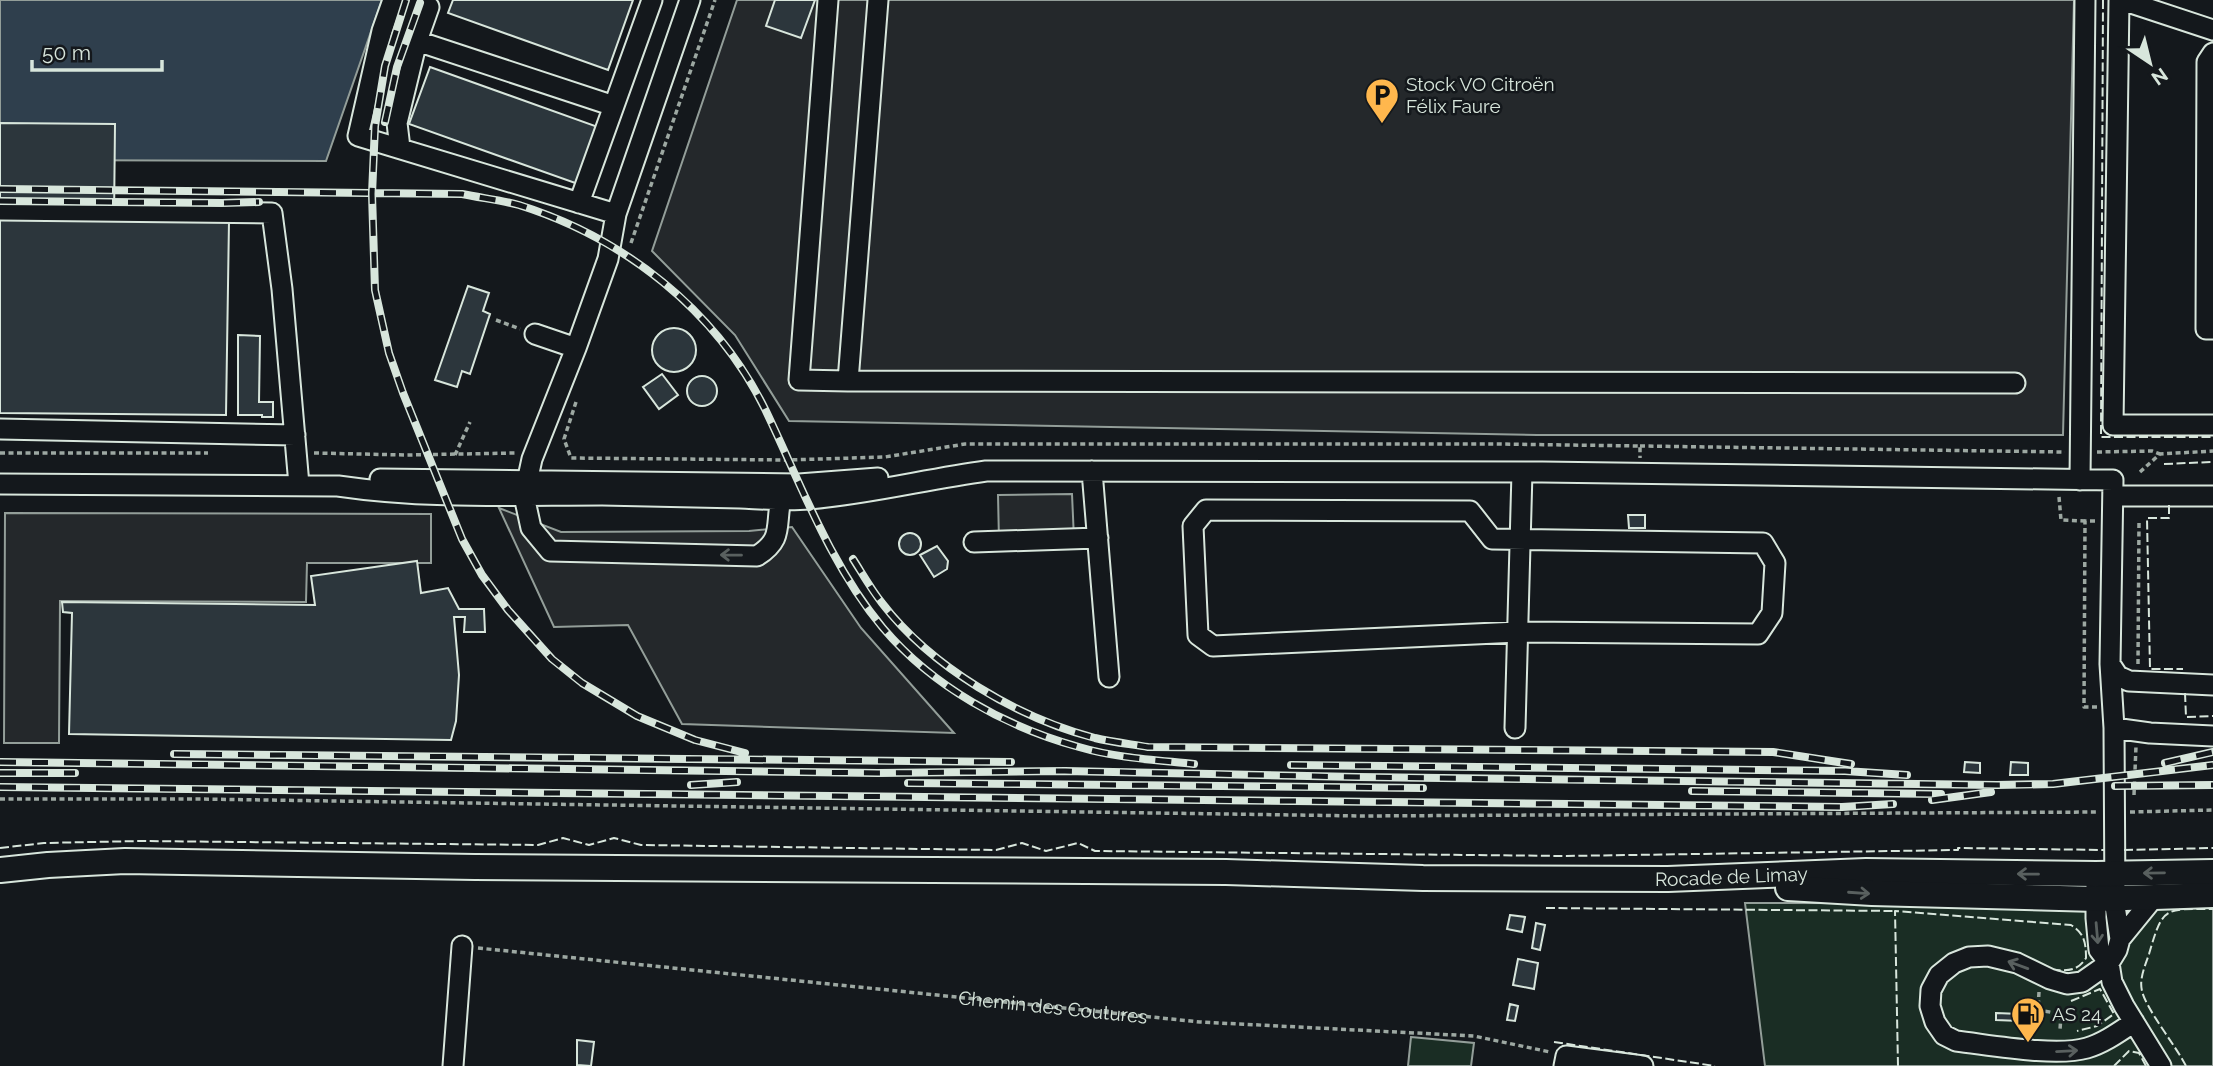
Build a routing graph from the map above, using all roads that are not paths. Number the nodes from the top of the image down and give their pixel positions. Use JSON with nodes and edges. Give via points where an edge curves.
{"nodes":[{"id":1,"x":393,"y":0,"type":"edge"},
{"id":2,"x":652,"y":0,"type":"edge"},
{"id":3,"x":690,"y":0,"type":"edge"},
{"id":4,"x":828,"y":0,"type":"edge"},
{"id":5,"x":878,"y":0,"type":"edge"},
{"id":6,"x":2085,"y":0,"type":"edge"},
{"id":7,"x":2120,"y":0,"type":"edge"},
{"id":8,"x":429,"y":7,"type":"dead end"},
{"id":9,"x":2213,"y":30,"type":"edge"},
{"id":10,"x":418,"y":41,"type":"junction"},
{"id":11,"x":2213,"y":53,"type":"edge"},
{"id":12,"x":614,"y":106,"type":"junction"},
{"id":13,"x":400,"y":148,"type":"junction"},
{"id":14,"x":579,"y":203,"type":"junction"},
{"id":15,"x":0,"y":211,"type":"edge"},
{"id":16,"x":615,"y":214,"type":"junction"},
{"id":17,"x":2213,"y":329,"type":"edge"},
{"id":18,"x":536,"y":334,"type":"road end"},
{"id":19,"x":576,"y":348,"type":"junction"},
{"id":20,"x":848,"y":381,"type":"junction"},
{"id":21,"x":2015,"y":383,"type":"dead end"},
{"id":22,"x":2213,"y":425,"type":"edge"},
{"id":23,"x":0,"y":429,"type":"edge"},
{"id":24,"x":295,"y":435,"type":"junction"},
{"id":25,"x":1093,"y":471,"type":"junction"},
{"id":26,"x":1522,"y":472,"type":"junction"},
{"id":27,"x":937,"y":477,"type":"junction"},
{"id":28,"x":2080,"y":480,"type":"junction"},
{"id":29,"x":0,"y":484,"type":"edge"},
{"id":30,"x":299,"y":485,"type":"junction"},
{"id":31,"x":526,"y":488,"type":"junction"},
{"id":32,"x":2113,"y":496,"type":"junction"},
{"id":33,"x":2213,"y":496,"type":"edge"},
{"id":34,"x":780,"y":499,"type":"junction"},
{"id":35,"x":1098,"y":538,"type":"junction"},
{"id":36,"x":1521,"y":540,"type":"junction"},
{"id":37,"x":974,"y":542,"type":"dead end"},
{"id":38,"x":1518,"y":632,"type":"junction"},
{"id":39,"x":2110,"y":664,"type":"junction"},
{"id":40,"x":1109,"y":677,"type":"dead end"},
{"id":41,"x":2213,"y":685,"type":"edge"},
{"id":42,"x":2114,"y":727,"type":"junction"},
{"id":43,"x":1516,"y":728,"type":"dead end"},
{"id":44,"x":2213,"y":736,"type":"edge"},
{"id":45,"x":0,"y":870,"type":"edge"},
{"id":46,"x":2213,"y":872,"type":"edge"},
{"id":47,"x":2106,"y":886,"type":"junction"},
{"id":48,"x":2213,"y":895,"type":"edge"},
{"id":49,"x":2155,"y":896,"type":"junction"},
{"id":50,"x":2120,"y":939,"type":"junction"},
{"id":51,"x":462,"y":946,"type":"road end"},
{"id":52,"x":2109,"y":963,"type":"junction"},
{"id":53,"x":2134,"y":1022,"type":"junction"},
{"id":54,"x":1565,"y":1061,"type":"edge"},
{"id":55,"x":453,"y":1066,"type":"edge"},
{"id":56,"x":1643,"y":1066,"type":"edge"},
{"id":57,"x":2161,"y":1066,"type":"edge"}],
"edges":[{"from":1,"to":13,"type":"street","via":[[358,136]]},
{"from":2,"to":12,"type":"street"},
{"from":3,"to":16,"type":"street"},
{"from":4,"to":20,"type":"street","via":[[799,380]]},
{"from":5,"to":20,"type":"street"},
{"from":6,"to":28,"type":"street"},
{"from":7,"to":9,"type":"street"},
{"from":7,"to":22,"type":"street","via":[[2113,425]]},
{"from":8,"to":10,"type":"street"},
{"from":10,"to":12,"type":"street"},
{"from":10,"to":13,"type":"street","via":[[397,123]]},
{"from":11,"to":17,"type":"street","via":[[2207,62],[2206,328]]},
{"from":12,"to":14,"type":"street"},
{"from":13,"to":14,"type":"street"},
{"from":14,"to":16,"type":"street"},
{"from":15,"to":24,"type":"street","via":[[272,213]]},
{"from":16,"to":19,"type":"street","via":[[608,259]]},
{"from":18,"to":19,"type":"street"},
{"from":19,"to":31,"type":"street","via":[[543,428]]},
{"from":20,"to":21,"type":"street"},
{"from":23,"to":24,"type":"street"},
{"from":24,"to":30,"type":"street"},
{"from":25,"to":26,"type":"street"},
{"from":25,"to":27,"type":"street","via":[[986,471]]},
{"from":25,"to":35,"type":"street"},
{"from":26,"to":28,"type":"street"},
{"from":26,"to":36,"type":"street"},
{"from":27,"to":31,"type":"street"},
{"from":27,"to":34,"type":"street","via":[[862,493]]},
{"from":28,"to":32,"type":"street","via":[[2113,480]]},
{"from":29,"to":30,"type":"street"},
{"from":30,"to":31,"type":"street","via":[[405,493]]},
{"from":31,"to":34,"type":"street","via":[[600,495]]},
{"from":34,"to":31,"type":"street","one_way":true,"via":[[778,537],[757,556],[550,551],[531,528]]},
{"from":32,"to":33,"type":"street"},
{"from":32,"to":39,"type":"street"},
{"from":35,"to":37,"type":"street"},
{"from":35,"to":40,"type":"street"},
{"from":36,"to":38,"type":"street"},
{"from":36,"to":38,"type":"street","via":[[1763,543],[1775,563],[1772,613],[1758,634]]},
{"from":36,"to":38,"type":"street","via":[[1492,539],[1470,511],[1206,510],[1193,526],[1198,635],[1213,646]]},
{"from":38,"to":43,"type":"street"},
{"from":39,"to":41,"type":"street","via":[[2118,676],[2129,681]]},
{"from":39,"to":42,"type":"street"},
{"from":42,"to":44,"type":"street"},
{"from":42,"to":47,"type":"street","via":[[2114,812]]},
{"from":45,"to":47,"type":"main road","name":"Rocade de Limay","via":[[125,860],[1668,879],[1872,894]]},
{"from":46,"to":47,"type":"main road","name":"Rocade de Limay","one_way":true},
{"from":47,"to":49,"type":"main road","name":"Rocade de Limay"},
{"from":47,"to":50,"type":"street"},
{"from":47,"to":52,"type":"street","one_way":true,"via":[[2099,950]]},
{"from":48,"to":49,"type":"main road","name":"Rocade de Limay"},
{"from":49,"to":50,"type":"street"},
{"from":50,"to":52,"type":"street"},
{"from":51,"to":55,"type":"street"},
{"from":52,"to":53,"type":"street","via":[[2112,982]]},
{"from":52,"to":53,"type":"street","one_way":true,"via":[[2082,982],[2067,984],[2017,963],[1969,957],[1939,975],[1931,990],[1930,1006],[1939,1028],[1956,1041],[2067,1052],[2105,1041]]},
{"from":53,"to":57,"type":"street"},
{"from":54,"to":56,"type":"street"}]}
